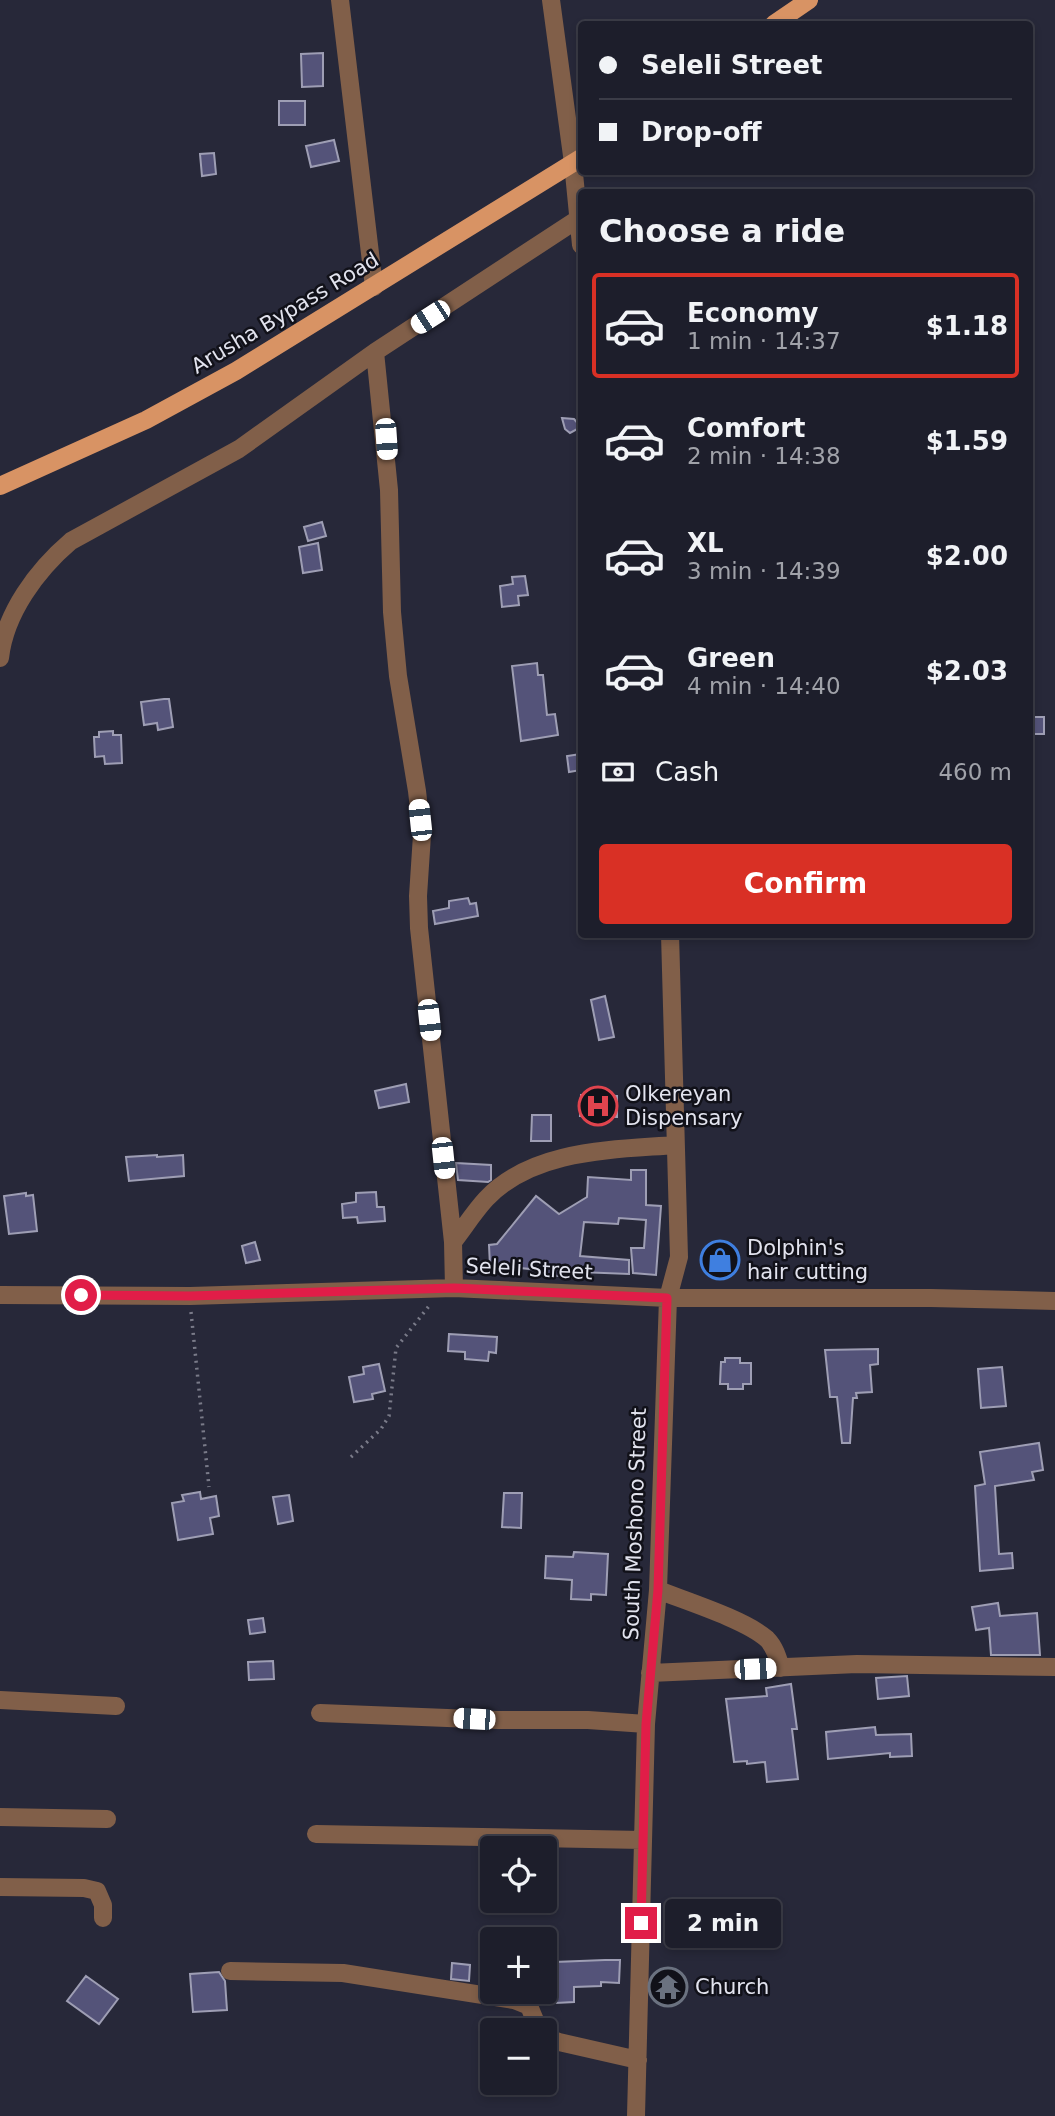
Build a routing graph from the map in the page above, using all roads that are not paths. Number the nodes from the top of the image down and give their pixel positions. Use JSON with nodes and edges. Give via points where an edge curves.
{"nodes":[{"id":1,"x":340,"y":0,"type":"edge"},
{"id":2,"x":551,"y":0,"type":"edge"},
{"id":3,"x":809,"y":0,"type":"edge"},
{"id":4,"x":778,"y":21,"type":"edge"},
{"id":5,"x":577,"y":160,"type":"edge"},
{"id":6,"x":578,"y":219,"type":"joint"},
{"id":7,"x":374,"y":287,"type":"junction"},
{"id":8,"x":375,"y":352,"type":"junction"},
{"id":9,"x":0,"y":486,"type":"edge"},
{"id":10,"x":0,"y":658,"type":"edge"},
{"id":11,"x":670,"y":938,"type":"edge"},
{"id":12,"x":675,"y":1145,"type":"junction"},
{"id":13,"x":453,"y":1242,"type":"junction"},
{"id":14,"x":449,"y":1288,"type":"junction"},
{"id":15,"x":0,"y":1295,"type":"edge"},
{"id":16,"x":667,"y":1298,"type":"junction"},
{"id":17,"x":1055,"y":1301,"type":"edge"},
{"id":18,"x":658,"y":1590,"type":"junction"},
{"id":19,"x":1055,"y":1667,"type":"edge"},
{"id":20,"x":781,"y":1668,"type":"junction"},
{"id":21,"x":650,"y":1673,"type":"junction"},
{"id":22,"x":0,"y":1700,"type":"edge"},
{"id":23,"x":116,"y":1706,"type":"dead end"},
{"id":24,"x":320,"y":1713,"type":"dead end"},
{"id":25,"x":646,"y":1724,"type":"junction"},
{"id":26,"x":0,"y":1817,"type":"edge"},
{"id":27,"x":107,"y":1819,"type":"dead end"},
{"id":28,"x":316,"y":1834,"type":"dead end"},
{"id":29,"x":643,"y":1840,"type":"junction"},
{"id":30,"x":0,"y":1887,"type":"edge"},
{"id":31,"x":103,"y":1918,"type":"dead end"},
{"id":32,"x":230,"y":1971,"type":"dead end"},
{"id":33,"x":534,"y":2018,"type":"edge"},
{"id":34,"x":557,"y":2041,"type":"edge"},
{"id":35,"x":638,"y":2060,"type":"junction"},
{"id":36,"x":636,"y":2116,"type":"edge"}],
"edges":[{"from":1,"to":7,"type":"street"},
{"from":2,"to":5,"type":"street"},
{"from":3,"to":4,"type":"main road"},
{"from":5,"to":6,"type":"street"},
{"from":5,"to":7,"type":"main road","name":"Arusha Bypass Road"},
{"from":6,"to":8,"type":"street"},
{"from":7,"to":9,"type":"main road","name":"Arusha Bypass Road","via":[[146,420]]},
{"from":8,"to":10,"type":"street","via":[[239,449],[71,541],[19,602],[2,638]]},
{"from":8,"to":13,"type":"street","via":[[389,489],[398,676],[422,835],[419,928]]},
{"from":11,"to":12,"type":"street","name":"South Moshono Street"},
{"from":12,"to":13,"type":"street","via":[[586,1153],[515,1176],[487,1198]]},
{"from":12,"to":16,"type":"street","name":"South Moshono Street","via":[[679,1257]]},
{"from":13,"to":14,"type":"street"},
{"from":14,"to":15,"type":"street","name":"Seleli Street","via":[[190,1296]]},
{"from":14,"to":16,"type":"street","name":"Seleli Street"},
{"from":16,"to":17,"type":"street","name":"Seleli Street"},
{"from":16,"to":18,"type":"street","name":"South Moshono Street"},
{"from":18,"to":20,"type":"street","via":[[745,1625],[767,1639]]},
{"from":18,"to":21,"type":"street","name":"South Moshono Street"},
{"from":19,"to":20,"type":"street","via":[[857,1664]]},
{"from":20,"to":21,"type":"street"},
{"from":21,"to":25,"type":"street","name":"South Moshono Street"},
{"from":22,"to":23,"type":"street"},
{"from":24,"to":25,"type":"street"},
{"from":25,"to":29,"type":"street","name":"South Moshono Street"},
{"from":26,"to":27,"type":"street"},
{"from":28,"to":29,"type":"street"},
{"from":29,"to":35,"type":"street","name":"South Moshono Street"},
{"from":30,"to":31,"type":"street","via":[[97,1891]]},
{"from":32,"to":33,"type":"street","via":[[343,1973],[514,2000],[529,2006]]},
{"from":34,"to":35,"type":"street"},
{"from":35,"to":36,"type":"street","name":"South Moshono Street"}]}
